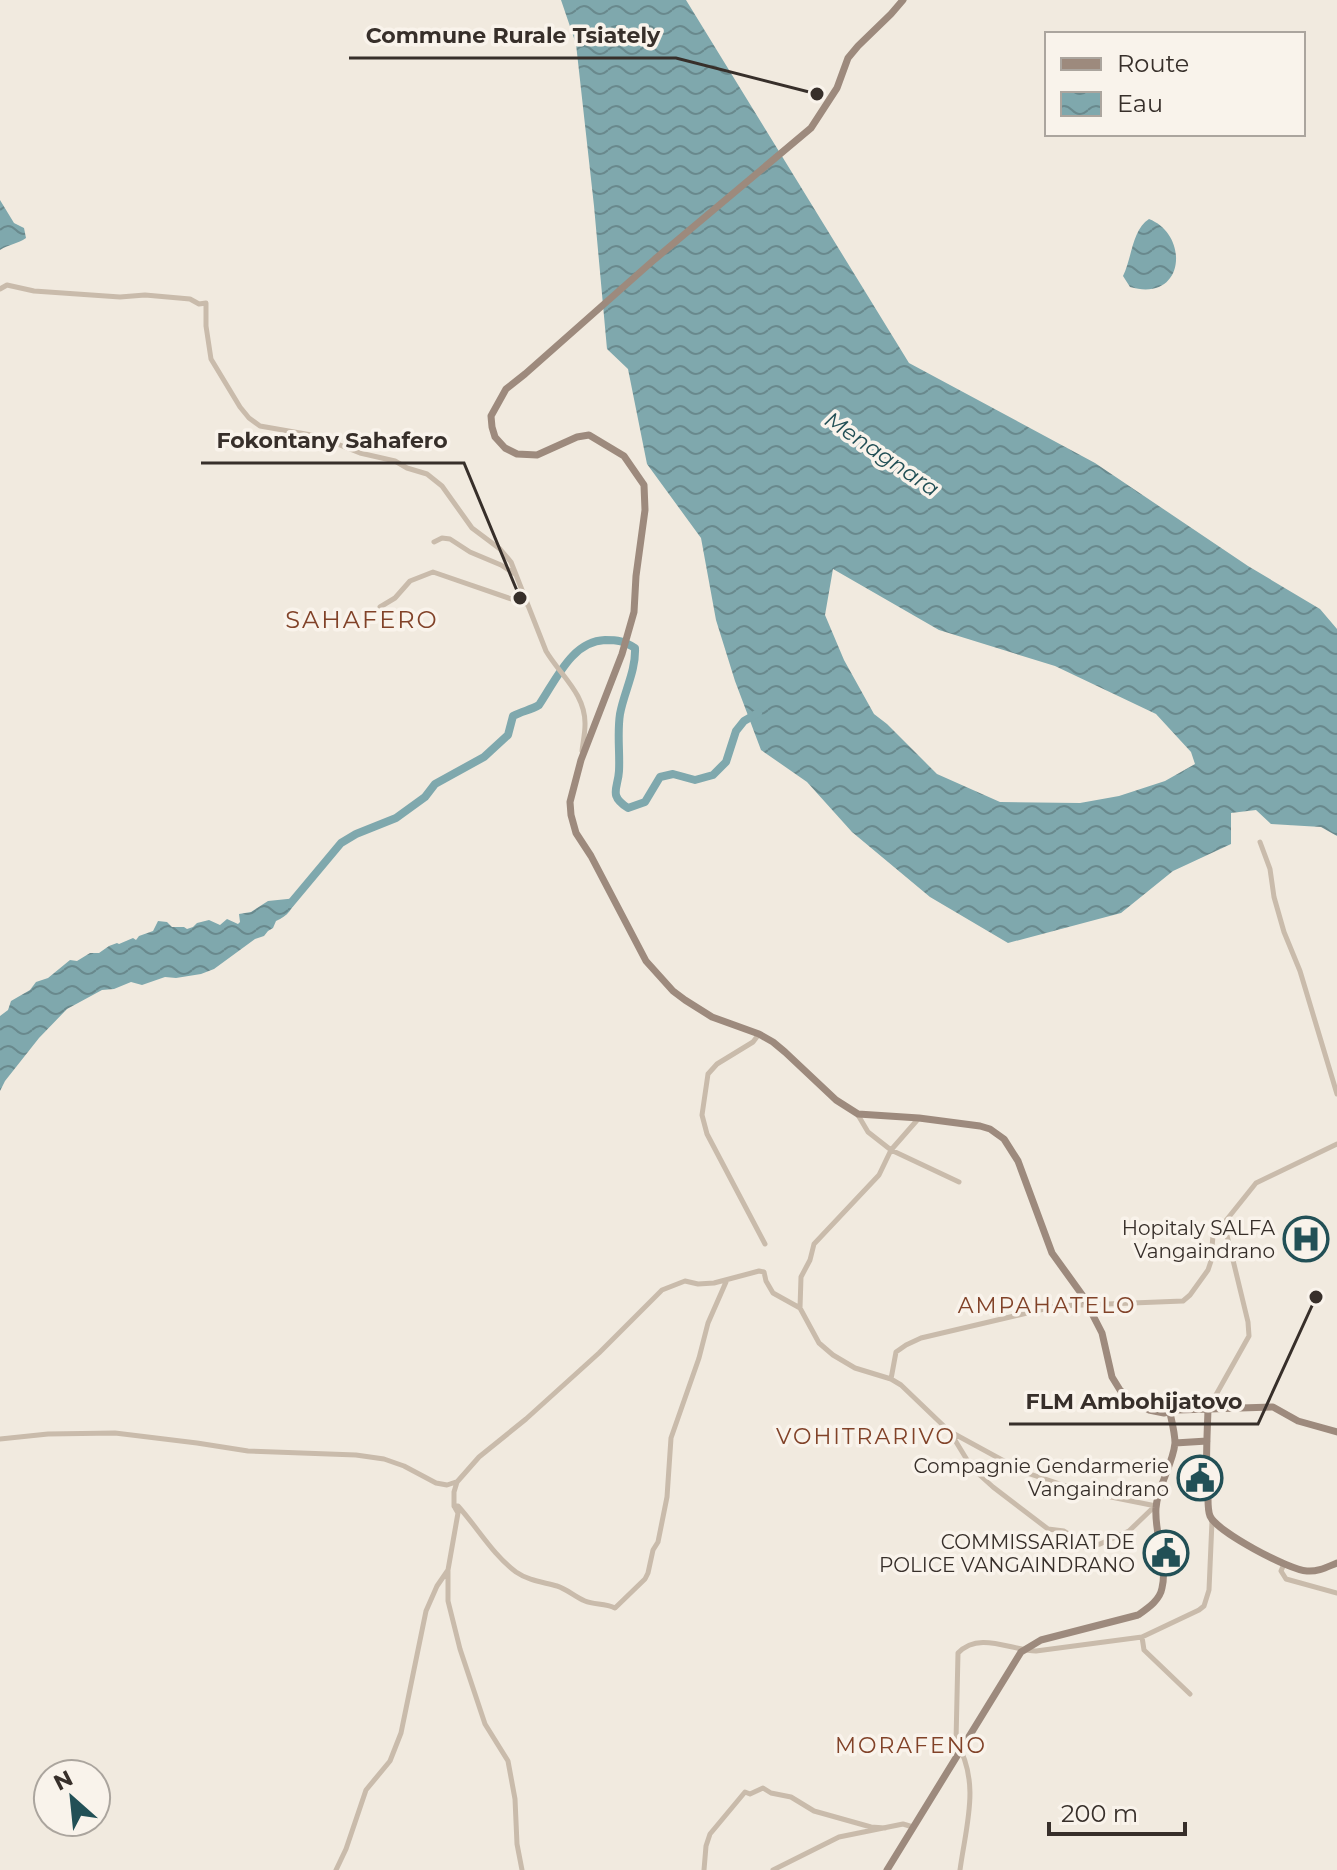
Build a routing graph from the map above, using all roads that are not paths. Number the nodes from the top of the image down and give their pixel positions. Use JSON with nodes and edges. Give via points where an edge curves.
{"nodes":[{"id":1,"x":903,"y":0,"type":"edge"},
{"id":2,"x":0,"y":289,"type":"edge"},
{"id":3,"x":434,"y":542,"type":"dead end"},
{"id":4,"x":515,"y":574,"type":"junction"},
{"id":5,"x":527,"y":604,"type":"junction"},
{"id":6,"x":380,"y":607,"type":"dead end"},
{"id":7,"x":581,"y":760,"type":"junction"},
{"id":8,"x":1260,"y":842,"type":"dead end"},
{"id":9,"x":759,"y":1034,"type":"junction"},
{"id":10,"x":1337,"y":1094,"type":"edge"},
{"id":11,"x":858,"y":1114,"type":"junction"},
{"id":12,"x":919,"y":1118,"type":"junction"},
{"id":13,"x":1337,"y":1144,"type":"edge"},
{"id":14,"x":891,"y":1150,"type":"junction"},
{"id":15,"x":959,"y":1182,"type":"dead end"},
{"id":16,"x":1224,"y":1223,"type":"junction"},
{"id":17,"x":765,"y":1244,"type":"dead end"},
{"id":18,"x":726,"y":1281,"type":"junction"},
{"id":19,"x":1088,"y":1305,"type":"junction"},
{"id":20,"x":800,"y":1308,"type":"junction"},
{"id":21,"x":891,"y":1379,"type":"junction"},
{"id":22,"x":1208,"y":1410,"type":"junction"},
{"id":23,"x":1170,"y":1413,"type":"junction"},
{"id":24,"x":949,"y":1431,"type":"junction"},
{"id":25,"x":1337,"y":1432,"type":"edge"},
{"id":26,"x":0,"y":1439,"type":"edge"},
{"id":27,"x":1207,"y":1441,"type":"junction"},
{"id":28,"x":1175,"y":1443,"type":"junction"},
{"id":29,"x":457,"y":1482,"type":"junction"},
{"id":30,"x":454,"y":1506,"type":"junction"},
{"id":31,"x":1156,"y":1506,"type":"junction"},
{"id":32,"x":1212,"y":1520,"type":"junction"},
{"id":33,"x":1337,"y":1563,"type":"edge"},
{"id":34,"x":1284,"y":1564,"type":"junction"},
{"id":35,"x":448,"y":1570,"type":"junction"},
{"id":36,"x":1337,"y":1593,"type":"edge"},
{"id":37,"x":1142,"y":1637,"type":"junction"},
{"id":38,"x":1024,"y":1650,"type":"junction"},
{"id":39,"x":1190,"y":1694,"type":"dead end"},
{"id":40,"x":962,"y":1749,"type":"junction"},
{"id":41,"x":913,"y":1827,"type":"junction"},
{"id":42,"x":885,"y":1828,"type":"junction"},
{"id":43,"x":336,"y":1870,"type":"edge"},
{"id":44,"x":522,"y":1870,"type":"edge"},
{"id":45,"x":704,"y":1870,"type":"edge"},
{"id":46,"x":776,"y":1870,"type":"edge"},
{"id":47,"x":887,"y":1870,"type":"edge"},
{"id":48,"x":960,"y":1870,"type":"edge"}],
"edges":[{"from":1,"to":7,"type":"main road","via":[[848,58],[837,88],[811,128],[506,389],[491,416],[495,437],[517,454],[537,455],[589,435],[624,456],[644,485],[634,612]]},
{"from":2,"to":4,"type":"street","via":[[7,285],[206,303],[211,359],[253,422],[317,436],[427,474],[472,528],[500,549]]},
{"from":3,"to":4,"type":"street","via":[[450,539]]},
{"from":4,"to":5,"type":"street"},
{"from":5,"to":6,"type":"street","via":[[433,572],[410,581]]},
{"from":5,"to":7,"type":"street","via":[[546,651],[573,686],[583,710]]},
{"from":7,"to":9,"type":"main road","via":[[570,802],[576,833],[646,961],[685,1000],[712,1017]]},
{"from":8,"to":10,"type":"street"},
{"from":9,"to":11,"type":"main road"},
{"from":9,"to":17,"type":"street","via":[[708,1074],[702,1115]]},
{"from":11,"to":12,"type":"main road"},
{"from":11,"to":14,"type":"street","via":[[868,1132]]},
{"from":12,"to":14,"type":"street"},
{"from":12,"to":19,"type":"main road","via":[[980,1126],[1004,1139],[1018,1161],[1052,1253]]},
{"from":13,"to":16,"type":"street","via":[[1256,1183]]},
{"from":14,"to":15,"type":"street"},
{"from":14,"to":20,"type":"street","via":[[879,1175],[814,1244],[801,1277]]},
{"from":16,"to":19,"type":"street","via":[[1213,1235],[1208,1270],[1183,1301]]},
{"from":16,"to":22,"type":"street","via":[[1249,1336]]},
{"from":18,"to":20,"type":"street","via":[[764,1272],[773,1293]]},
{"from":18,"to":29,"type":"street","via":[[685,1281],[662,1290]]},
{"from":18,"to":30,"type":"street","via":[[671,1438],[667,1497],[648,1573],[615,1608],[518,1573]]},
{"from":19,"to":21,"type":"street","via":[[1057,1306],[921,1338],[896,1352]]},
{"from":19,"to":23,"type":"main road","via":[[1120,1390],[1142,1407]]},
{"from":20,"to":21,"type":"street","via":[[819,1343],[833,1355]]},
{"from":21,"to":24,"type":"street"},
{"from":22,"to":23,"type":"main road"},
{"from":22,"to":25,"type":"main road","via":[[1273,1407]]},
{"from":22,"to":27,"type":"main road"},
{"from":23,"to":28,"type":"main road"},
{"from":24,"to":31,"type":"street","via":[[1024,1472],[1081,1491]]},
{"from":24,"to":31,"type":"street","via":[[972,1468],[993,1487],[1048,1529],[1064,1531],[1084,1547],[1129,1531]]},
{"from":26,"to":29,"type":"street","via":[[115,1433],[248,1451],[356,1455],[384,1459],[436,1483]]},
{"from":27,"to":28,"type":"main road"},
{"from":27,"to":32,"type":"main road"},
{"from":28,"to":31,"type":"main road"},
{"from":29,"to":30,"type":"street"},
{"from":30,"to":35,"type":"street","via":[[458,1513]]},
{"from":31,"to":38,"type":"main road","via":[[1163,1584],[1150,1607]]},
{"from":32,"to":34,"type":"main road"},
{"from":32,"to":37,"type":"street","via":[[1204,1606]]},
{"from":33,"to":34,"type":"main road","via":[[1307,1571]]},
{"from":34,"to":36,"type":"street","via":[[1286,1579]]},
{"from":35,"to":43,"type":"street","via":[[426,1611],[401,1733],[390,1761],[366,1790]]},
{"from":35,"to":44,"type":"street","via":[[448,1601],[460,1649],[485,1724],[508,1761]]},
{"from":37,"to":38,"type":"street"},
{"from":37,"to":39,"type":"street","via":[[1144,1650]]},
{"from":38,"to":40,"type":"main road"},
{"from":38,"to":40,"type":"street","via":[[990,1642],[966,1645],[958,1653],[956,1741]]},
{"from":40,"to":41,"type":"main road"},
{"from":40,"to":48,"type":"street","via":[[971,1796]]},
{"from":41,"to":42,"type":"street"},
{"from":41,"to":47,"type":"main road"},
{"from":42,"to":45,"type":"street","via":[[814,1811],[763,1788],[745,1792],[710,1834]]},
{"from":42,"to":46,"type":"street","via":[[839,1837]]}]}
